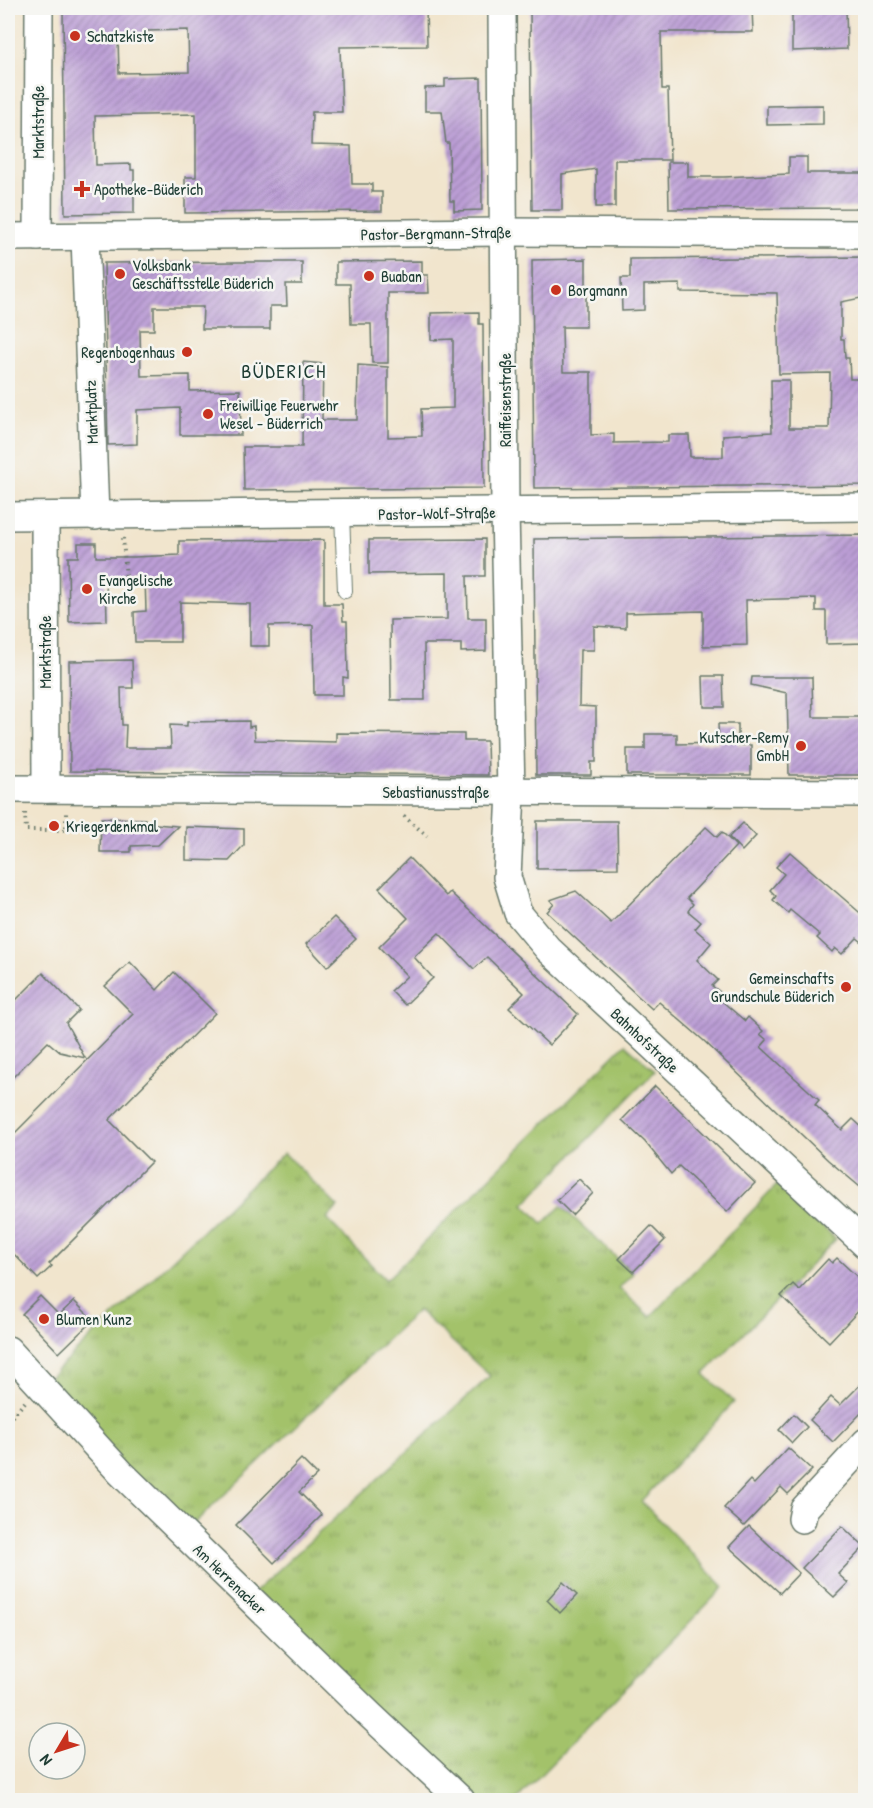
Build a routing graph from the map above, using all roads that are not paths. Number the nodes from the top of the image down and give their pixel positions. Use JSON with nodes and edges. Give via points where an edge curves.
{"nodes":[{"id":1,"x":39,"y":8,"type":"edge"},
{"id":2,"x":502,"y":8,"type":"edge"},
{"id":3,"x":505,"y":232,"type":"junction"},
{"id":4,"x":866,"y":234,"type":"edge"},
{"id":5,"x":8,"y":237,"type":"edge"},
{"id":6,"x":38,"y":237,"type":"junction"},
{"id":7,"x":85,"y":237,"type":"junction"},
{"id":8,"x":866,"y":507,"type":"edge"},
{"id":9,"x":505,"y":512,"type":"junction"},
{"id":10,"x":342,"y":514,"type":"junction"},
{"id":11,"x":8,"y":516,"type":"edge"},
{"id":12,"x":45,"y":516,"type":"junction"},
{"id":13,"x":108,"y":516,"type":"junction"},
{"id":14,"x":345,"y":591,"type":"dead end"},
{"id":15,"x":8,"y":789,"type":"edge"},
{"id":16,"x":46,"y":789,"type":"junction"},
{"id":17,"x":511,"y":792,"type":"junction"},
{"id":18,"x":866,"y":793,"type":"edge"},
{"id":19,"x":866,"y":1245,"type":"edge"},
{"id":20,"x":8,"y":1350,"type":"edge"},
{"id":21,"x":866,"y":1442,"type":"edge"},
{"id":22,"x":802,"y":1520,"type":"dead end"},
{"id":23,"x":461,"y":1800,"type":"edge"}],
"edges":[{"from":1,"to":6,"type":"street","name":"Marktstraße"},
{"from":2,"to":3,"type":"street","name":"Raiffeisenstraße"},
{"from":3,"to":4,"type":"street","name":"Pastor-Bergmann-Straße"},
{"from":3,"to":7,"type":"street","name":"Pastor-Bergmann-Straße"},
{"from":3,"to":9,"type":"street","name":"Raiffeisenstraße"},
{"from":5,"to":6,"type":"street","name":"Pastor-Bergmann-Straße"},
{"from":6,"to":7,"type":"street","name":"Pastor-Bergmann-Straße"},
{"from":7,"to":13,"type":"street","name":"Marktplatz"},
{"from":8,"to":9,"type":"street","name":"Pastor-Wolf-Straße"},
{"from":9,"to":10,"type":"street","name":"Pastor-Wolf-Straße"},
{"from":9,"to":17,"type":"street","name":"Raiffeisenstraße"},
{"from":10,"to":13,"type":"street","name":"Pastor-Wolf-Straße"},
{"from":10,"to":14,"type":"lane"},
{"from":11,"to":12,"type":"street","name":"Pastor-Wolf-Straße"},
{"from":12,"to":13,"type":"street","name":"Pastor-Wolf-Straße"},
{"from":12,"to":16,"type":"street","name":"Marktstraße"},
{"from":15,"to":16,"type":"street","name":"Sebastianusstraße"},
{"from":16,"to":17,"type":"street","name":"Sebastianusstraße"},
{"from":17,"to":18,"type":"street","name":"Sebastianusstraße"},
{"from":17,"to":19,"type":"street","name":"Bahnhofstraße","via":[[507,877],[518,913],[548,949]]},
{"from":20,"to":23,"type":"street","name":"Am Herrenacker","via":[[121,1473]]},
{"from":21,"to":22,"type":"street","via":[[804,1509]]}]}
